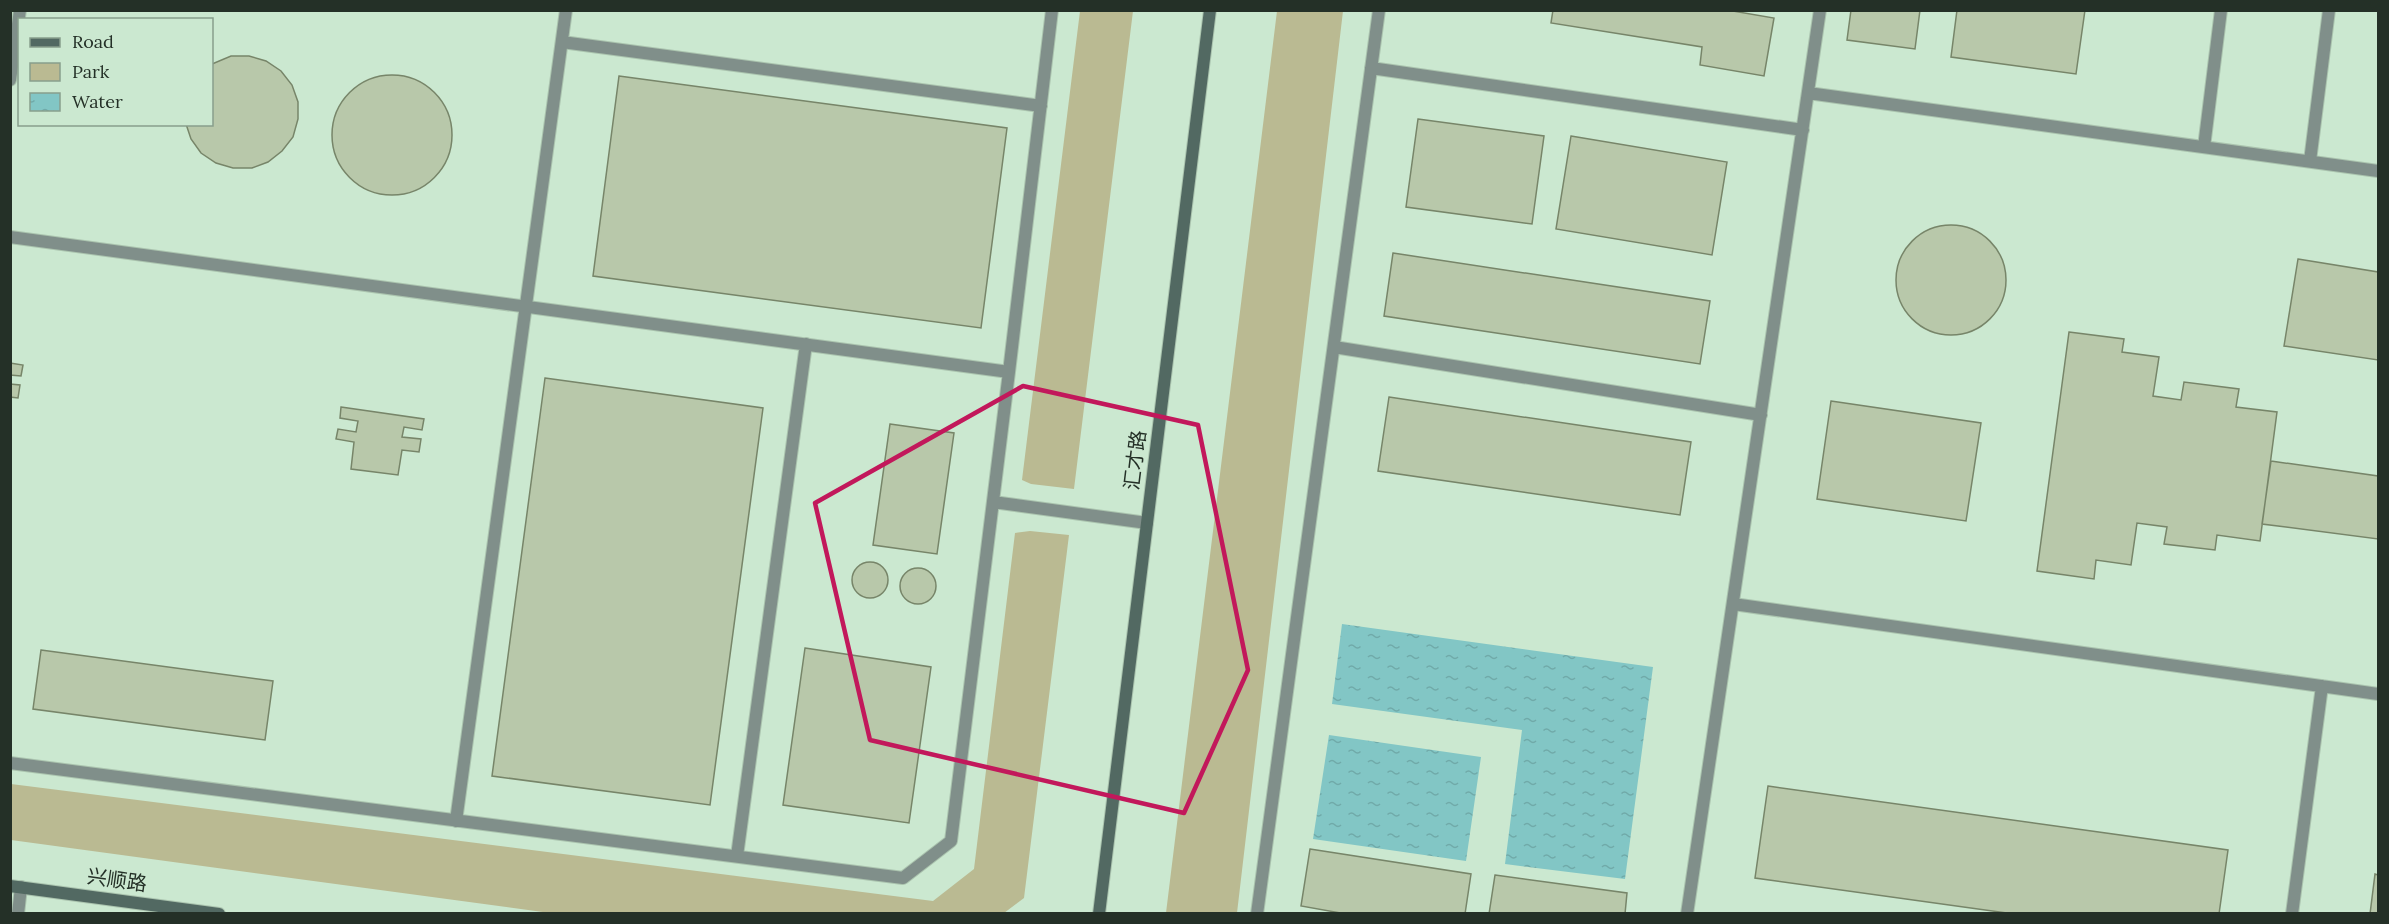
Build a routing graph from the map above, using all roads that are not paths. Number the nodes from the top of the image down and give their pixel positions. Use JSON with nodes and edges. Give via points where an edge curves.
{"nodes":[{"id":1,"x":566,"y":10,"type":"edge"},
{"id":2,"x":1052,"y":10,"type":"edge"},
{"id":3,"x":1210,"y":10,"type":"edge"},
{"id":4,"x":1379,"y":10,"type":"edge"},
{"id":5,"x":1820,"y":10,"type":"edge"},
{"id":6,"x":2221,"y":10,"type":"edge"},
{"id":7,"x":2329,"y":10,"type":"edge"},
{"id":8,"x":18,"y":24,"type":"edge"},
{"id":9,"x":562,"y":42,"type":"junction"},
{"id":10,"x":1371,"y":68,"type":"junction"},
{"id":11,"x":10,"y":80,"type":"edge"},
{"id":12,"x":1808,"y":93,"type":"junction"},
{"id":13,"x":1041,"y":106,"type":"junction"},
{"id":14,"x":1803,"y":130,"type":"junction"},
{"id":15,"x":2204,"y":147,"type":"junction"},
{"id":16,"x":2310,"y":161,"type":"junction"},
{"id":17,"x":2379,"y":171,"type":"edge"},
{"id":18,"x":10,"y":237,"type":"edge"},
{"id":19,"x":526,"y":307,"type":"junction"},
{"id":20,"x":806,"y":344,"type":"junction"},
{"id":21,"x":1334,"y":347,"type":"junction"},
{"id":22,"x":1009,"y":372,"type":"junction"},
{"id":23,"x":1761,"y":415,"type":"junction"},
{"id":24,"x":993,"y":502,"type":"junction"},
{"id":25,"x":1147,"y":523,"type":"junction"},
{"id":26,"x":1733,"y":604,"type":"junction"},
{"id":27,"x":2322,"y":686,"type":"junction"},
{"id":28,"x":2379,"y":694,"type":"edge"},
{"id":29,"x":10,"y":763,"type":"edge"},
{"id":30,"x":456,"y":820,"type":"junction"},
{"id":31,"x":737,"y":856,"type":"junction"},
{"id":32,"x":16,"y":887,"type":"edge"},
{"id":33,"x":18,"y":914,"type":"edge"},
{"id":34,"x":219,"y":914,"type":"edge"},
{"id":35,"x":1100,"y":914,"type":"edge"},
{"id":36,"x":1257,"y":914,"type":"edge"},
{"id":37,"x":1687,"y":914,"type":"edge"},
{"id":38,"x":2292,"y":914,"type":"edge"}],
"edges":[{"from":1,"to":9,"type":"lane"},
{"from":2,"to":13,"type":"lane"},
{"from":3,"to":25,"type":"main road","name":"汇才路"},
{"from":4,"to":10,"type":"lane"},
{"from":5,"to":12,"type":"lane"},
{"from":6,"to":15,"type":"lane"},
{"from":7,"to":16,"type":"lane"},
{"from":8,"to":11,"type":"lane"},
{"from":9,"to":13,"type":"lane"},
{"from":9,"to":19,"type":"lane"},
{"from":10,"to":14,"type":"lane"},
{"from":10,"to":21,"type":"lane"},
{"from":12,"to":14,"type":"lane"},
{"from":12,"to":15,"type":"lane"},
{"from":13,"to":22,"type":"lane"},
{"from":14,"to":23,"type":"lane"},
{"from":15,"to":16,"type":"lane"},
{"from":16,"to":17,"type":"lane"},
{"from":18,"to":19,"type":"lane"},
{"from":19,"to":20,"type":"lane"},
{"from":19,"to":30,"type":"lane"},
{"from":20,"to":22,"type":"lane"},
{"from":20,"to":31,"type":"lane"},
{"from":21,"to":23,"type":"lane"},
{"from":21,"to":36,"type":"lane"},
{"from":22,"to":24,"type":"lane"},
{"from":23,"to":26,"type":"lane"},
{"from":24,"to":25,"type":"lane"},
{"from":24,"to":31,"type":"lane","via":[[951,841],[903,878]]},
{"from":25,"to":35,"type":"main road","name":"汇才路"},
{"from":26,"to":27,"type":"lane"},
{"from":26,"to":37,"type":"lane"},
{"from":27,"to":28,"type":"lane"},
{"from":27,"to":38,"type":"lane"},
{"from":29,"to":30,"type":"lane"},
{"from":30,"to":31,"type":"lane"},
{"from":32,"to":33,"type":"lane"},
{"from":32,"to":34,"type":"main road","name":"兴顺路"}]}
